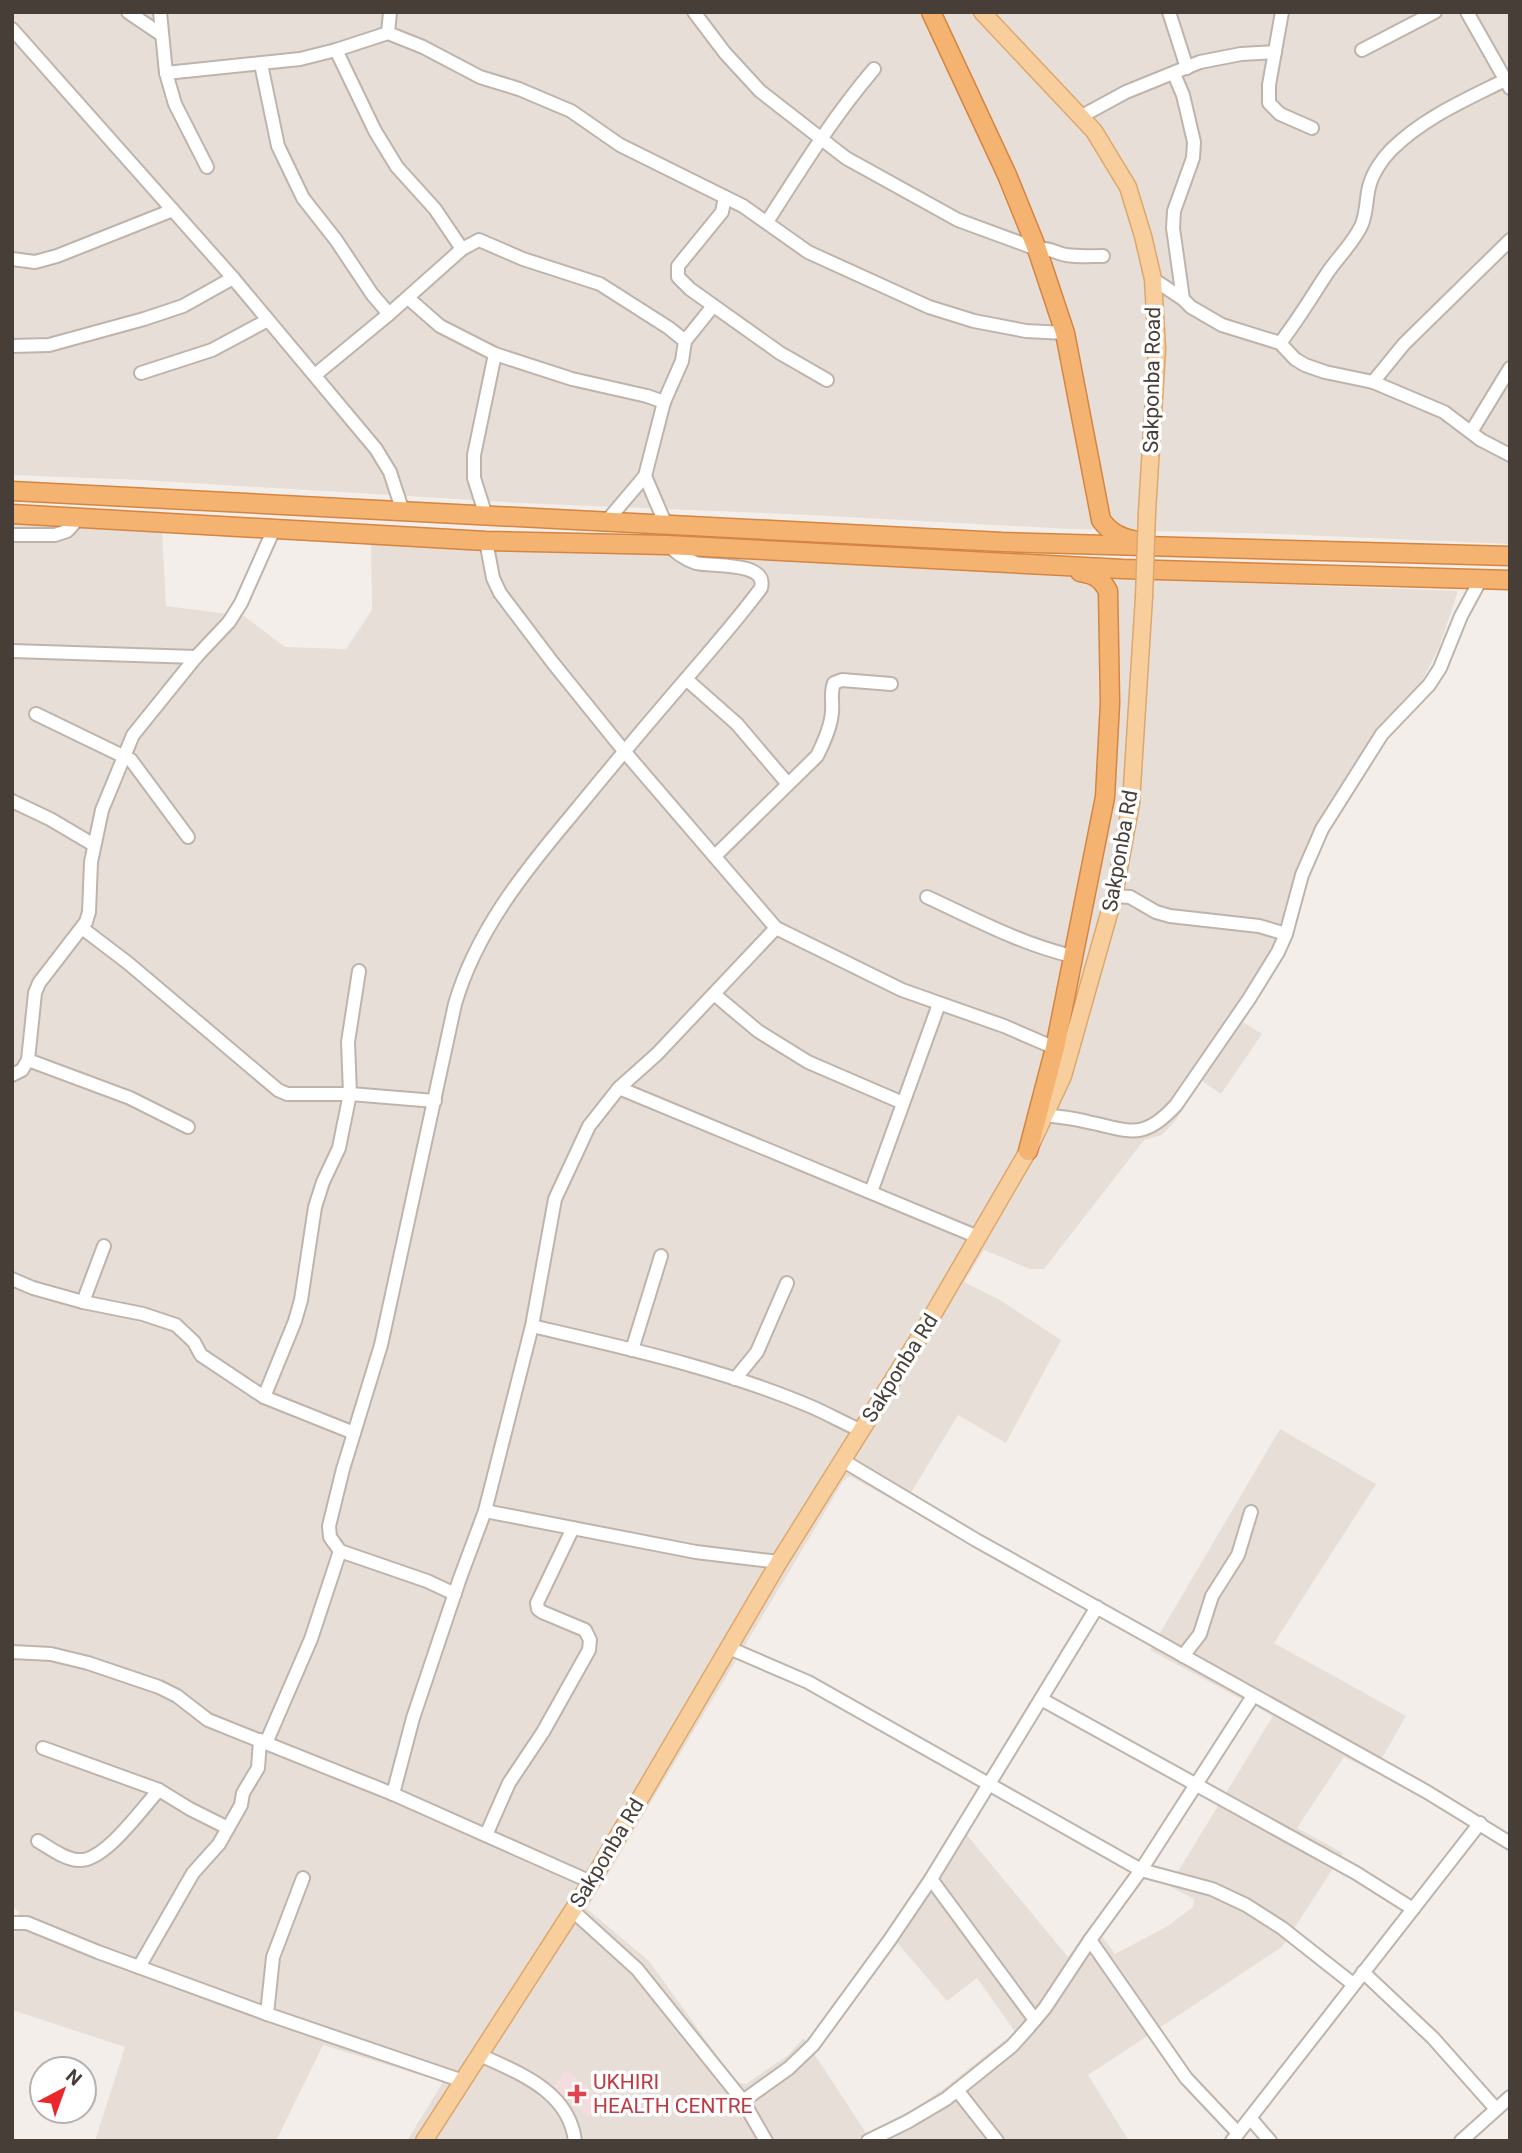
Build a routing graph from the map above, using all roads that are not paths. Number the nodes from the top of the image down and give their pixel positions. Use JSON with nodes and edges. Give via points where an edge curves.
{"nodes":[{"id":1,"x":128,"y":12,"type":"edge"},
{"id":2,"x":160,"y":12,"type":"edge"},
{"id":3,"x":390,"y":12,"type":"edge"},
{"id":4,"x":694,"y":12,"type":"edge"},
{"id":5,"x":931,"y":12,"type":"edge"},
{"id":6,"x":1169,"y":12,"type":"edge"},
{"id":7,"x":1282,"y":12,"type":"edge"},
{"id":8,"x":1435,"y":12,"type":"edge"},
{"id":9,"x":1466,"y":12,"type":"edge"},
{"id":10,"x":986,"y":13,"type":"edge"},
{"id":11,"x":12,"y":29,"type":"edge"},
{"id":12,"x":388,"y":33,"type":"junction"},
{"id":13,"x":162,"y":35,"type":"junction"},
{"id":14,"x":336,"y":50,"type":"junction"},
{"id":15,"x":1362,"y":50,"type":"dead end"},
{"id":16,"x":1275,"y":52,"type":"junction"},
{"id":17,"x":261,"y":64,"type":"junction"},
{"id":18,"x":1187,"y":68,"type":"junction"},
{"id":19,"x":874,"y":69,"type":"dead end"},
{"id":20,"x":166,"y":73,"type":"junction"},
{"id":21,"x":1174,"y":74,"type":"junction"},
{"id":22,"x":1507,"y":84,"type":"edge"},
{"id":23,"x":1080,"y":117,"type":"junction"},
{"id":24,"x":1312,"y":128,"type":"dead end"},
{"id":25,"x":819,"y":139,"type":"junction"},
{"id":26,"x":206,"y":167,"type":"dead end"},
{"id":27,"x":725,"y":197,"type":"junction"},
{"id":28,"x":173,"y":210,"type":"junction"},
{"id":29,"x":767,"y":222,"type":"junction"},
{"id":30,"x":1510,"y":240,"type":"edge"},
{"id":31,"x":462,"y":250,"type":"junction"},
{"id":32,"x":1103,"y":256,"type":"dead end"},
{"id":33,"x":1040,"y":257,"type":"junction"},
{"id":34,"x":12,"y":259,"type":"edge"},
{"id":35,"x":233,"y":278,"type":"junction"},
{"id":36,"x":1153,"y":279,"type":"junction"},
{"id":37,"x":408,"y":298,"type":"junction"},
{"id":38,"x":1183,"y":299,"type":"junction"},
{"id":39,"x":713,"y":306,"type":"junction"},
{"id":40,"x":389,"y":314,"type":"junction"},
{"id":41,"x":268,"y":320,"type":"junction"},
{"id":42,"x":1065,"y":333,"type":"junction"},
{"id":43,"x":685,"y":341,"type":"junction"},
{"id":44,"x":1280,"y":344,"type":"junction"},
{"id":45,"x":12,"y":346,"type":"edge"},
{"id":46,"x":495,"y":354,"type":"junction"},
{"id":47,"x":1510,"y":368,"type":"edge"},
{"id":48,"x":141,"y":373,"type":"dead end"},
{"id":49,"x":315,"y":375,"type":"junction"},
{"id":50,"x":828,"y":380,"type":"dead end"},
{"id":51,"x":1373,"y":382,"type":"junction"},
{"id":52,"x":664,"y":402,"type":"junction"},
{"id":53,"x":1471,"y":432,"type":"junction"},
{"id":54,"x":1510,"y":455,"type":"edge"},
{"id":55,"x":645,"y":476,"type":"junction"},
{"id":56,"x":12,"y":491,"type":"edge"},
{"id":57,"x":219,"y":502,"type":"junction"},
{"id":58,"x":403,"y":512,"type":"junction"},
{"id":59,"x":1147,"y":512,"type":"joint"},
{"id":60,"x":12,"y":514,"type":"edge"},
{"id":61,"x":486,"y":516,"type":"junction"},
{"id":62,"x":79,"y":518,"type":"junction"},
{"id":63,"x":1101,"y":520,"type":"junction"},
{"id":64,"x":606,"y":522,"type":"junction"},
{"id":65,"x":666,"y":525,"type":"junction"},
{"id":66,"x":217,"y":526,"type":"junction"},
{"id":67,"x":274,"y":529,"type":"junction"},
{"id":68,"x":12,"y":535,"type":"edge"},
{"id":69,"x":485,"y":541,"type":"junction"},
{"id":70,"x":1031,"y":543,"type":"junction"},
{"id":71,"x":667,"y":545,"type":"junction"},
{"id":72,"x":1216,"y":548,"type":"junction"},
{"id":73,"x":1510,"y":556,"type":"edge"},
{"id":74,"x":1024,"y":564,"type":"junction"},
{"id":75,"x":1225,"y":572,"type":"junction"},
{"id":76,"x":1481,"y":579,"type":"junction"},
{"id":77,"x":1510,"y":580,"type":"edge"},
{"id":78,"x":1108,"y":591,"type":"junction"},
{"id":79,"x":12,"y":651,"type":"edge"},
{"id":80,"x":196,"y":657,"type":"junction"},
{"id":81,"x":685,"y":679,"type":"junction"},
{"id":82,"x":891,"y":684,"type":"dead end"},
{"id":83,"x":36,"y":713,"type":"dead end"},
{"id":84,"x":624,"y":751,"type":"junction"},
{"id":85,"x":124,"y":755,"type":"junction"},
{"id":86,"x":788,"y":784,"type":"junction"},
{"id":87,"x":12,"y":801,"type":"edge"},
{"id":88,"x":188,"y":837,"type":"dead end"},
{"id":89,"x":94,"y":845,"type":"junction"},
{"id":90,"x":715,"y":856,"type":"junction"},
{"id":91,"x":1114,"y":896,"type":"junction"},
{"id":92,"x":927,"y":897,"type":"dead end"},
{"id":93,"x":82,"y":928,"type":"junction"},
{"id":94,"x":776,"y":928,"type":"junction"},
{"id":95,"x":1286,"y":934,"type":"junction"},
{"id":96,"x":1072,"y":956,"type":"junction"},
{"id":97,"x":359,"y":971,"type":"dead end"},
{"id":98,"x":714,"y":994,"type":"junction"},
{"id":99,"x":939,"y":1004,"type":"junction"},
{"id":100,"x":1055,"y":1048,"type":"junction"},
{"id":101,"x":28,"y":1060,"type":"junction"},
{"id":102,"x":12,"y":1075,"type":"edge"},
{"id":103,"x":619,"y":1088,"type":"junction"},
{"id":104,"x":350,"y":1094,"type":"junction"},
{"id":105,"x":435,"y":1101,"type":"junction"},
{"id":106,"x":903,"y":1103,"type":"junction"},
{"id":107,"x":1045,"y":1115,"type":"junction"},
{"id":108,"x":188,"y":1127,"type":"dead end"},
{"id":109,"x":1028,"y":1151,"type":"junction"},
{"id":110,"x":871,"y":1192,"type":"junction"},
{"id":111,"x":978,"y":1237,"type":"junction"},
{"id":112,"x":104,"y":1246,"type":"dead end"},
{"id":113,"x":661,"y":1256,"type":"dead end"},
{"id":114,"x":12,"y":1279,"type":"edge"},
{"id":115,"x":787,"y":1283,"type":"dead end"},
{"id":116,"x":83,"y":1302,"type":"junction"},
{"id":117,"x":532,"y":1326,"type":"junction"},
{"id":118,"x":632,"y":1350,"type":"junction"},
{"id":119,"x":735,"y":1379,"type":"junction"},
{"id":120,"x":264,"y":1397,"type":"junction"},
{"id":121,"x":860,"y":1430,"type":"junction"},
{"id":122,"x":354,"y":1433,"type":"junction"},
{"id":123,"x":842,"y":1460,"type":"junction"},
{"id":124,"x":485,"y":1511,"type":"junction"},
{"id":125,"x":1251,"y":1512,"type":"dead end"},
{"id":126,"x":573,"y":1528,"type":"junction"},
{"id":127,"x":340,"y":1551,"type":"junction"},
{"id":128,"x":779,"y":1562,"type":"junction"},
{"id":129,"x":454,"y":1594,"type":"junction"},
{"id":130,"x":1097,"y":1607,"type":"junction"},
{"id":131,"x":729,"y":1648,"type":"junction"},
{"id":132,"x":12,"y":1652,"type":"edge"},
{"id":133,"x":1183,"y":1656,"type":"junction"},
{"id":134,"x":1253,"y":1696,"type":"junction"},
{"id":135,"x":1041,"y":1699,"type":"junction"},
{"id":136,"x":263,"y":1741,"type":"junction"},
{"id":137,"x":43,"y":1748,"type":"dead end"},
{"id":138,"x":1195,"y":1784,"type":"junction"},
{"id":139,"x":989,"y":1785,"type":"junction"},
{"id":140,"x":159,"y":1790,"type":"junction"},
{"id":141,"x":393,"y":1794,"type":"junction"},
{"id":142,"x":1480,"y":1823,"type":"junction"},
{"id":143,"x":228,"y":1828,"type":"junction"},
{"id":144,"x":486,"y":1835,"type":"junction"},
{"id":145,"x":38,"y":1841,"type":"dead end"},
{"id":146,"x":1510,"y":1843,"type":"edge"},
{"id":147,"x":1141,"y":1870,"type":"junction"},
{"id":148,"x":303,"y":1878,"type":"dead end"},
{"id":149,"x":931,"y":1879,"type":"junction"},
{"id":150,"x":591,"y":1882,"type":"junction"},
{"id":151,"x":1413,"y":1909,"type":"junction"},
{"id":152,"x":573,"y":1911,"type":"junction"},
{"id":153,"x":12,"y":1923,"type":"edge"},
{"id":154,"x":1090,"y":1940,"type":"junction"},
{"id":155,"x":139,"y":1967,"type":"junction"},
{"id":156,"x":1363,"y":1972,"type":"junction"},
{"id":157,"x":1353,"y":1984,"type":"junction"},
{"id":158,"x":267,"y":2014,"type":"junction"},
{"id":159,"x":1035,"y":2020,"type":"junction"},
{"id":160,"x":480,"y":2055,"type":"junction"},
{"id":161,"x":463,"y":2081,"type":"junction"},
{"id":162,"x":957,"y":2090,"type":"junction"},
{"id":163,"x":1510,"y":2097,"type":"edge"},
{"id":164,"x":743,"y":2101,"type":"junction"},
{"id":165,"x":1496,"y":2109,"type":"junction"},
{"id":166,"x":1251,"y":2119,"type":"junction"},
{"id":167,"x":1235,"y":2137,"type":"edge"},
{"id":168,"x":424,"y":2141,"type":"edge"},
{"id":169,"x":575,"y":2141,"type":"edge"},
{"id":170,"x":766,"y":2141,"type":"edge"},
{"id":171,"x":868,"y":2141,"type":"edge"},
{"id":172,"x":997,"y":2141,"type":"edge"},
{"id":173,"x":1270,"y":2141,"type":"edge"},
{"id":174,"x":1461,"y":2141,"type":"edge"}],
"edges":[{"from":1,"to":13,"type":"street"},
{"from":2,"to":13,"type":"street"},
{"from":3,"to":12,"type":"street"},
{"from":4,"to":25,"type":"street","via":[[760,92]]},
{"from":5,"to":33,"type":"highway"},
{"from":6,"to":18,"type":"street"},
{"from":7,"to":16,"type":"street"},
{"from":8,"to":15,"type":"street"},
{"from":9,"to":22,"type":"street"},
{"from":10,"to":23,"type":"main road","name":"Sakponba Road"},
{"from":11,"to":28,"type":"street"},
{"from":12,"to":14,"type":"street"},
{"from":12,"to":27,"type":"street","via":[[480,77],[571,111],[620,145]]},
{"from":13,"to":20,"type":"street"},
{"from":14,"to":17,"type":"street"},
{"from":14,"to":31,"type":"street","via":[[397,167],[435,209]]},
{"from":16,"to":18,"type":"street","via":[[1241,54]]},
{"from":16,"to":24,"type":"street","via":[[1269,103],[1280,114]]},
{"from":17,"to":20,"type":"street"},
{"from":17,"to":40,"type":"street","via":[[278,146],[303,198]]},
{"from":18,"to":21,"type":"street"},
{"from":19,"to":25,"type":"street"},
{"from":20,"to":26,"type":"street","via":[[175,104]]},
{"from":21,"to":23,"type":"street","via":[[1126,92]]},
{"from":21,"to":38,"type":"street","via":[[1194,142],[1173,219]]},
{"from":22,"to":44,"type":"street","via":[[1447,109],[1390,151],[1373,175],[1362,225]]},
{"from":23,"to":36,"type":"main road","name":"Sakponba Road","via":[[1094,131],[1128,187]]},
{"from":25,"to":29,"type":"street"},
{"from":25,"to":33,"type":"street","via":[[958,220]]},
{"from":27,"to":29,"type":"street"},
{"from":27,"to":39,"type":"street","via":[[722,212],[678,266],[678,277]]},
{"from":28,"to":34,"type":"street","via":[[57,256],[35,262]]},
{"from":28,"to":35,"type":"street"},
{"from":29,"to":42,"type":"street","via":[[808,252],[929,307],[1026,331]]},
{"from":30,"to":51,"type":"street","via":[[1404,344]]},
{"from":31,"to":37,"type":"street"},
{"from":31,"to":43,"type":"street","via":[[479,240],[600,284]]},
{"from":32,"to":33,"type":"street"},
{"from":33,"to":42,"type":"highway"},
{"from":35,"to":41,"type":"street"},
{"from":35,"to":45,"type":"street","via":[[183,306],[144,319],[49,345]]},
{"from":36,"to":38,"type":"street"},
{"from":36,"to":59,"type":"main road","name":"Sakponba Road","via":[[1157,349]]},
{"from":37,"to":40,"type":"street"},
{"from":37,"to":46,"type":"street","via":[[440,326]]},
{"from":38,"to":44,"type":"street","via":[[1222,325]]},
{"from":39,"to":43,"type":"street"},
{"from":39,"to":50,"type":"street"},
{"from":40,"to":49,"type":"street"},
{"from":41,"to":48,"type":"street","via":[[212,350]]},
{"from":41,"to":49,"type":"street"},
{"from":42,"to":63,"type":"highway"},
{"from":43,"to":52,"type":"street","via":[[682,361]]},
{"from":44,"to":51,"type":"street","via":[[1305,365]]},
{"from":46,"to":52,"type":"street"},
{"from":46,"to":61,"type":"street","via":[[474,454],[474,478]]},
{"from":47,"to":53,"type":"street"},
{"from":49,"to":58,"type":"street","via":[[376,449],[390,472]]},
{"from":51,"to":53,"type":"street","via":[[1444,412]]},
{"from":52,"to":55,"type":"street"},
{"from":53,"to":54,"type":"street"},
{"from":55,"to":64,"type":"street"},
{"from":55,"to":65,"type":"street"},
{"from":56,"to":57,"type":"highway"},
{"from":57,"to":58,"type":"highway"},
{"from":57,"to":66,"type":"highway"},
{"from":58,"to":61,"type":"highway"},
{"from":59,"to":91,"type":"main road","name":"Sakponba Rd","bridge":true,"via":[[1131,803]]},
{"from":60,"to":62,"type":"highway"},
{"from":61,"to":64,"type":"highway"},
{"from":62,"to":66,"type":"highway"},
{"from":62,"to":68,"type":"street","via":[[67,531],[55,535]]},
{"from":63,"to":70,"type":"highway","via":[[1086,537]]},
{"from":63,"to":72,"type":"highway","via":[[1117,536],[1130,540]]},
{"from":64,"to":65,"type":"highway"},
{"from":65,"to":70,"type":"highway"},
{"from":66,"to":67,"type":"highway"},
{"from":67,"to":69,"type":"highway"},
{"from":67,"to":80,"type":"street","via":[[241,603]]},
{"from":69,"to":71,"type":"highway"},
{"from":69,"to":84,"type":"street","via":[[500,593]]},
{"from":70,"to":72,"type":"highway"},
{"from":71,"to":74,"type":"highway"},
{"from":71,"to":81,"type":"street","via":[[700,564],[752,570],[762,582],[739,618]]},
{"from":72,"to":73,"type":"highway"},
{"from":74,"to":75,"type":"highway"},
{"from":74,"to":78,"type":"highway","via":[[1096,575]]},
{"from":75,"to":76,"type":"highway"},
{"from":75,"to":78,"type":"highway","via":[[1130,574],[1112,581]]},
{"from":76,"to":77,"type":"highway"},
{"from":76,"to":95,"type":"street","via":[[1440,668],[1382,734],[1322,829],[1301,876]]},
{"from":78,"to":96,"type":"highway","via":[[1110,703],[1105,797]]},
{"from":79,"to":80,"type":"street"},
{"from":80,"to":85,"type":"street","via":[[133,736]]},
{"from":81,"to":84,"type":"street"},
{"from":81,"to":86,"type":"street","via":[[737,724]]},
{"from":82,"to":86,"type":"street","via":[[834,683],[826,738],[817,756]]},
{"from":83,"to":85,"type":"street"},
{"from":84,"to":90,"type":"street"},
{"from":84,"to":105,"type":"street","via":[[525,871],[495,915],[464,975]]},
{"from":85,"to":88,"type":"street","via":[[138,767]]},
{"from":85,"to":89,"type":"street"},
{"from":86,"to":90,"type":"street"},
{"from":87,"to":89,"type":"street"},
{"from":89,"to":93,"type":"street","via":[[89,912]]},
{"from":90,"to":94,"type":"street"},
{"from":91,"to":95,"type":"street","via":[[1130,897],[1170,916],[1259,926]]},
{"from":91,"to":107,"type":"main road","name":"Sakponba Rd","via":[[1063,1076]]},
{"from":92,"to":96,"type":"street","via":[[1030,944]]},
{"from":93,"to":101,"type":"street","via":[[39,983]]},
{"from":93,"to":104,"type":"street","via":[[278,1090]]},
{"from":94,"to":98,"type":"street"},
{"from":94,"to":99,"type":"street"},
{"from":95,"to":107,"type":"street","via":[[1249,999],[1163,1119],[1135,1131]]},
{"from":96,"to":100,"type":"highway"},
{"from":97,"to":104,"type":"street","via":[[348,1042]]},
{"from":98,"to":103,"type":"street"},
{"from":98,"to":106,"type":"street","via":[[758,1031],[808,1062]]},
{"from":99,"to":100,"type":"street"},
{"from":99,"to":106,"type":"street"},
{"from":100,"to":109,"type":"highway"},
{"from":101,"to":102,"type":"street"},
{"from":101,"to":108,"type":"street","via":[[130,1098]]},
{"from":103,"to":110,"type":"street"},
{"from":103,"to":117,"type":"street","via":[[589,1126],[555,1199]]},
{"from":104,"to":105,"type":"street"},
{"from":104,"to":120,"type":"street","via":[[339,1148],[315,1207],[301,1300]]},
{"from":105,"to":122,"type":"street","via":[[381,1345]]},
{"from":106,"to":110,"type":"street"},
{"from":107,"to":109,"type":"main road","name":"Sakponba Rd"},
{"from":109,"to":111,"type":"main road","name":"Sakponba Rd"},
{"from":110,"to":111,"type":"street"},
{"from":111,"to":121,"type":"main road","name":"Sakponba Rd"},
{"from":112,"to":116,"type":"street"},
{"from":113,"to":118,"type":"street"},
{"from":114,"to":116,"type":"street"},
{"from":115,"to":119,"type":"street","via":[[757,1352]]},
{"from":116,"to":120,"type":"street","via":[[176,1325],[201,1355]]},
{"from":117,"to":118,"type":"street"},
{"from":117,"to":124,"type":"street"},
{"from":118,"to":119,"type":"street"},
{"from":119,"to":121,"type":"street"},
{"from":120,"to":122,"type":"street"},
{"from":121,"to":123,"type":"main road","name":"Sakponba Rd"},
{"from":122,"to":127,"type":"street","via":[[329,1526],[330,1537]]},
{"from":123,"to":128,"type":"main road","name":"Sakponba Rd"},
{"from":123,"to":130,"type":"street"},
{"from":124,"to":126,"type":"street"},
{"from":124,"to":129,"type":"street"},
{"from":125,"to":133,"type":"street","via":[[1238,1555],[1212,1596],[1200,1634]]},
{"from":126,"to":128,"type":"street","via":[[696,1552]]},
{"from":126,"to":144,"type":"street","via":[[537,1603],[542,1612],[585,1630],[589,1650],[509,1783]]},
{"from":127,"to":129,"type":"street"},
{"from":127,"to":136,"type":"street","via":[[311,1639]]},
{"from":128,"to":131,"type":"main road","name":"Sakponba Rd"},
{"from":129,"to":141,"type":"street"},
{"from":130,"to":133,"type":"street"},
{"from":130,"to":135,"type":"street"},
{"from":131,"to":139,"type":"street","via":[[808,1682]]},
{"from":131,"to":150,"type":"main road","name":"Sakponba Rd"},
{"from":132,"to":136,"type":"street","via":[[51,1654],[159,1687],[208,1720]]},
{"from":133,"to":134,"type":"street"},
{"from":134,"to":138,"type":"street"},
{"from":134,"to":142,"type":"street"},
{"from":135,"to":138,"type":"street"},
{"from":135,"to":139,"type":"street"},
{"from":136,"to":141,"type":"street"},
{"from":136,"to":143,"type":"street","via":[[258,1768]]},
{"from":137,"to":140,"type":"street"},
{"from":138,"to":147,"type":"street"},
{"from":138,"to":151,"type":"street"},
{"from":139,"to":147,"type":"street"},
{"from":139,"to":149,"type":"street"},
{"from":140,"to":143,"type":"street"},
{"from":140,"to":145,"type":"street","via":[[106,1849],[89,1859],[69,1858]]},
{"from":141,"to":144,"type":"street"},
{"from":142,"to":146,"type":"street"},
{"from":142,"to":151,"type":"street"},
{"from":143,"to":155,"type":"street","via":[[193,1873]]},
{"from":144,"to":150,"type":"street"},
{"from":147,"to":154,"type":"street"},
{"from":147,"to":157,"type":"street","via":[[1213,1889],[1246,1905]]},
{"from":148,"to":158,"type":"street","via":[[273,1957]]},
{"from":149,"to":159,"type":"street"},
{"from":149,"to":164,"type":"street","via":[[813,2045]]},
{"from":150,"to":152,"type":"main road","name":"Sakponba Rd"},
{"from":151,"to":156,"type":"street"},
{"from":152,"to":160,"type":"main road","name":"Sakponba Rd"},
{"from":152,"to":164,"type":"street","via":[[638,1969]]},
{"from":153,"to":155,"type":"street","via":[[27,1923]]},
{"from":154,"to":159,"type":"street"},
{"from":154,"to":167,"type":"street","via":[[1186,2078]]},
{"from":155,"to":158,"type":"street"},
{"from":156,"to":157,"type":"street"},
{"from":156,"to":165,"type":"street","via":[[1433,2038]]},
{"from":157,"to":166,"type":"street"},
{"from":158,"to":161,"type":"street"},
{"from":159,"to":162,"type":"street","via":[[1012,2046]]},
{"from":160,"to":161,"type":"main road","name":"Sakponba Rd"},
{"from":160,"to":169,"type":"street","via":[[542,2086],[567,2118]]},
{"from":161,"to":168,"type":"main road","name":"Sakponba Rd"},
{"from":162,"to":171,"type":"street"},
{"from":162,"to":172,"type":"street"},
{"from":163,"to":165,"type":"street"},
{"from":164,"to":170,"type":"street"},
{"from":165,"to":174,"type":"street"},
{"from":166,"to":167,"type":"street"},
{"from":166,"to":173,"type":"street"}]}
